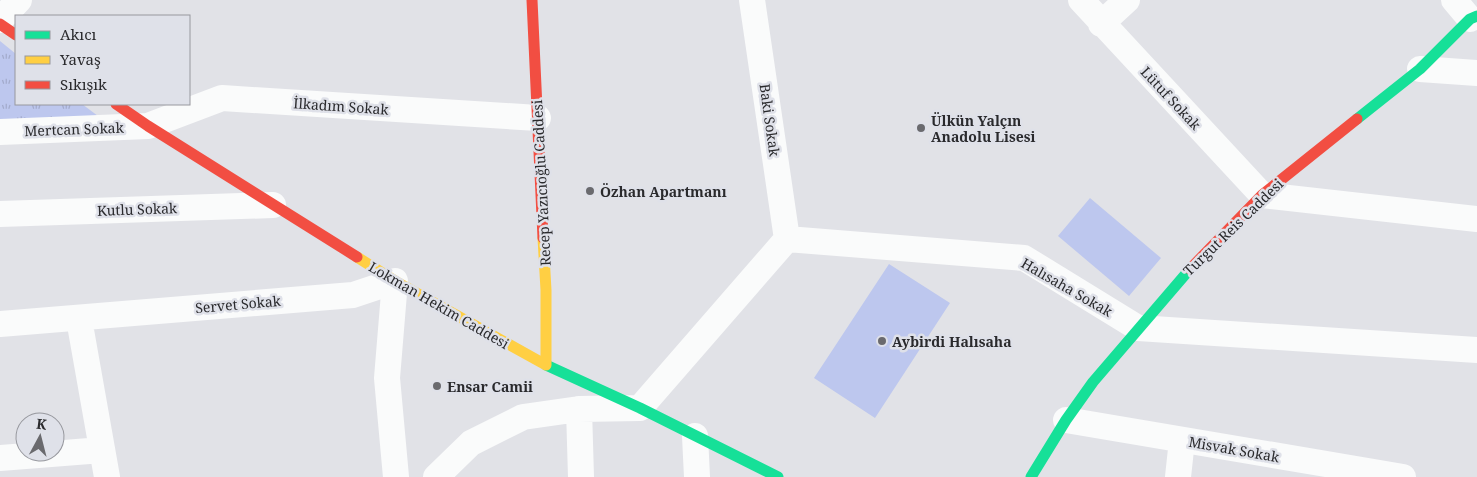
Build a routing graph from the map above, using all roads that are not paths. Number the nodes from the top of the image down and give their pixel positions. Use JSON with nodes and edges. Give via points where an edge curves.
{"nodes":[{"id":1,"x":19,"y":0,"type":"edge"},
{"id":2,"x":532,"y":0,"type":"edge"},
{"id":3,"x":752,"y":0,"type":"edge"},
{"id":4,"x":1081,"y":0,"type":"edge"},
{"id":5,"x":1127,"y":0,"type":"edge"},
{"id":6,"x":1467,"y":12,"type":"edge"},
{"id":7,"x":0,"y":20,"type":"edge"},
{"id":8,"x":0,"y":24,"type":"edge"},
{"id":9,"x":1101,"y":24,"type":"junction"},
{"id":10,"x":15,"y":34,"type":"edge"},
{"id":11,"x":1420,"y":69,"type":"junction"},
{"id":12,"x":1477,"y":73,"type":"edge"},
{"id":13,"x":117,"y":105,"type":"edge"},
{"id":14,"x":538,"y":118,"type":"junction"},
{"id":15,"x":148,"y":126,"type":"junction"},
{"id":16,"x":0,"y":132,"type":"edge"},
{"id":17,"x":1262,"y":195,"type":"junction"},
{"id":18,"x":274,"y":205,"type":"junction"},
{"id":19,"x":0,"y":214,"type":"edge"},
{"id":20,"x":1477,"y":219,"type":"edge"},
{"id":21,"x":787,"y":239,"type":"junction"},
{"id":22,"x":395,"y":281,"type":"junction"},
{"id":23,"x":79,"y":319,"type":"junction"},
{"id":24,"x":0,"y":324,"type":"edge"},
{"id":25,"x":1138,"y":328,"type":"junction"},
{"id":26,"x":1477,"y":350,"type":"edge"},
{"id":27,"x":546,"y":365,"type":"junction"},
{"id":28,"x":640,"y":408,"type":"junction"},
{"id":29,"x":580,"y":409,"type":"junction"},
{"id":30,"x":1066,"y":420,"type":"junction"},
{"id":31,"x":695,"y":436,"type":"junction"},
{"id":32,"x":1182,"y":440,"type":"junction"},
{"id":33,"x":102,"y":450,"type":"junction"},
{"id":34,"x":0,"y":458,"type":"edge"},
{"id":35,"x":1303,"y":469,"type":"edge"},
{"id":36,"x":107,"y":477,"type":"edge"},
{"id":37,"x":396,"y":477,"type":"edge"},
{"id":38,"x":436,"y":477,"type":"edge"},
{"id":39,"x":581,"y":477,"type":"edge"},
{"id":40,"x":697,"y":477,"type":"edge"},
{"id":41,"x":778,"y":477,"type":"edge"},
{"id":42,"x":1031,"y":477,"type":"edge"},
{"id":43,"x":1178,"y":477,"type":"edge"},
{"id":44,"x":1403,"y":477,"type":"edge"}],
"edges":[{"from":1,"to":7,"type":"street"},
{"from":2,"to":14,"type":"street","name":"Recep Yazıcıoğlu Caddesi"},
{"from":3,"to":21,"type":"street","name":"Baki Sokak"},
{"from":4,"to":9,"type":"street","name":"Lütuf Sokak"},
{"from":5,"to":9,"type":"street"},
{"from":6,"to":11,"type":"street","name":"Turgut Reis Caddesi"},
{"from":8,"to":10,"type":"street"},
{"from":9,"to":17,"type":"street","name":"Lütuf Sokak"},
{"from":11,"to":12,"type":"street"},
{"from":11,"to":17,"type":"street","name":"Turgut Reis Caddesi"},
{"from":13,"to":15,"type":"street","name":"Lokman Hekim Caddesi"},
{"from":14,"to":15,"type":"street","name":"İlkadım Sokak","via":[[222,98]]},
{"from":14,"to":27,"type":"street","name":"Recep Yazıcıoğlu Caddesi"},
{"from":15,"to":16,"type":"street","name":"Mertcan Sokak"},
{"from":15,"to":18,"type":"street","name":"Lokman Hekim Caddesi"},
{"from":17,"to":20,"type":"street"},
{"from":17,"to":25,"type":"street","name":"Turgut Reis Caddesi","via":[[1180,279]]},
{"from":18,"to":19,"type":"street","name":"Kutlu Sokak"},
{"from":18,"to":22,"type":"street","name":"Lokman Hekim Caddesi"},
{"from":21,"to":25,"type":"street","name":"Halısaha Sokak","via":[[1024,258]]},
{"from":21,"to":28,"type":"street"},
{"from":22,"to":23,"type":"street","name":"Servet Sokak","via":[[354,295]]},
{"from":22,"to":27,"type":"street","name":"Lokman Hekim Caddesi"},
{"from":22,"to":37,"type":"street","via":[[387,378]]},
{"from":23,"to":24,"type":"street","name":"Servet Sokak"},
{"from":23,"to":33,"type":"street"},
{"from":25,"to":26,"type":"street","name":"Halısaha Sokak"},
{"from":25,"to":30,"type":"street","name":"Turgut Reis Caddesi"},
{"from":27,"to":28,"type":"street","name":"Lokman Hekim Caddesi"},
{"from":28,"to":29,"type":"street"},
{"from":28,"to":31,"type":"street","name":"Lokman Hekim Caddesi"},
{"from":29,"to":38,"type":"street","via":[[523,418],[471,444]]},
{"from":29,"to":39,"type":"street"},
{"from":30,"to":32,"type":"street","name":"Misvak Sokak"},
{"from":30,"to":42,"type":"street","name":"Turgut Reis Caddesi"},
{"from":31,"to":40,"type":"street"},
{"from":31,"to":41,"type":"street","name":"Lokman Hekim Caddesi"},
{"from":32,"to":35,"type":"street","name":"Misvak Sokak"},
{"from":32,"to":43,"type":"street"},
{"from":33,"to":34,"type":"street"},
{"from":33,"to":36,"type":"street"},
{"from":35,"to":44,"type":"street","name":"Misvak Sokak"}]}
